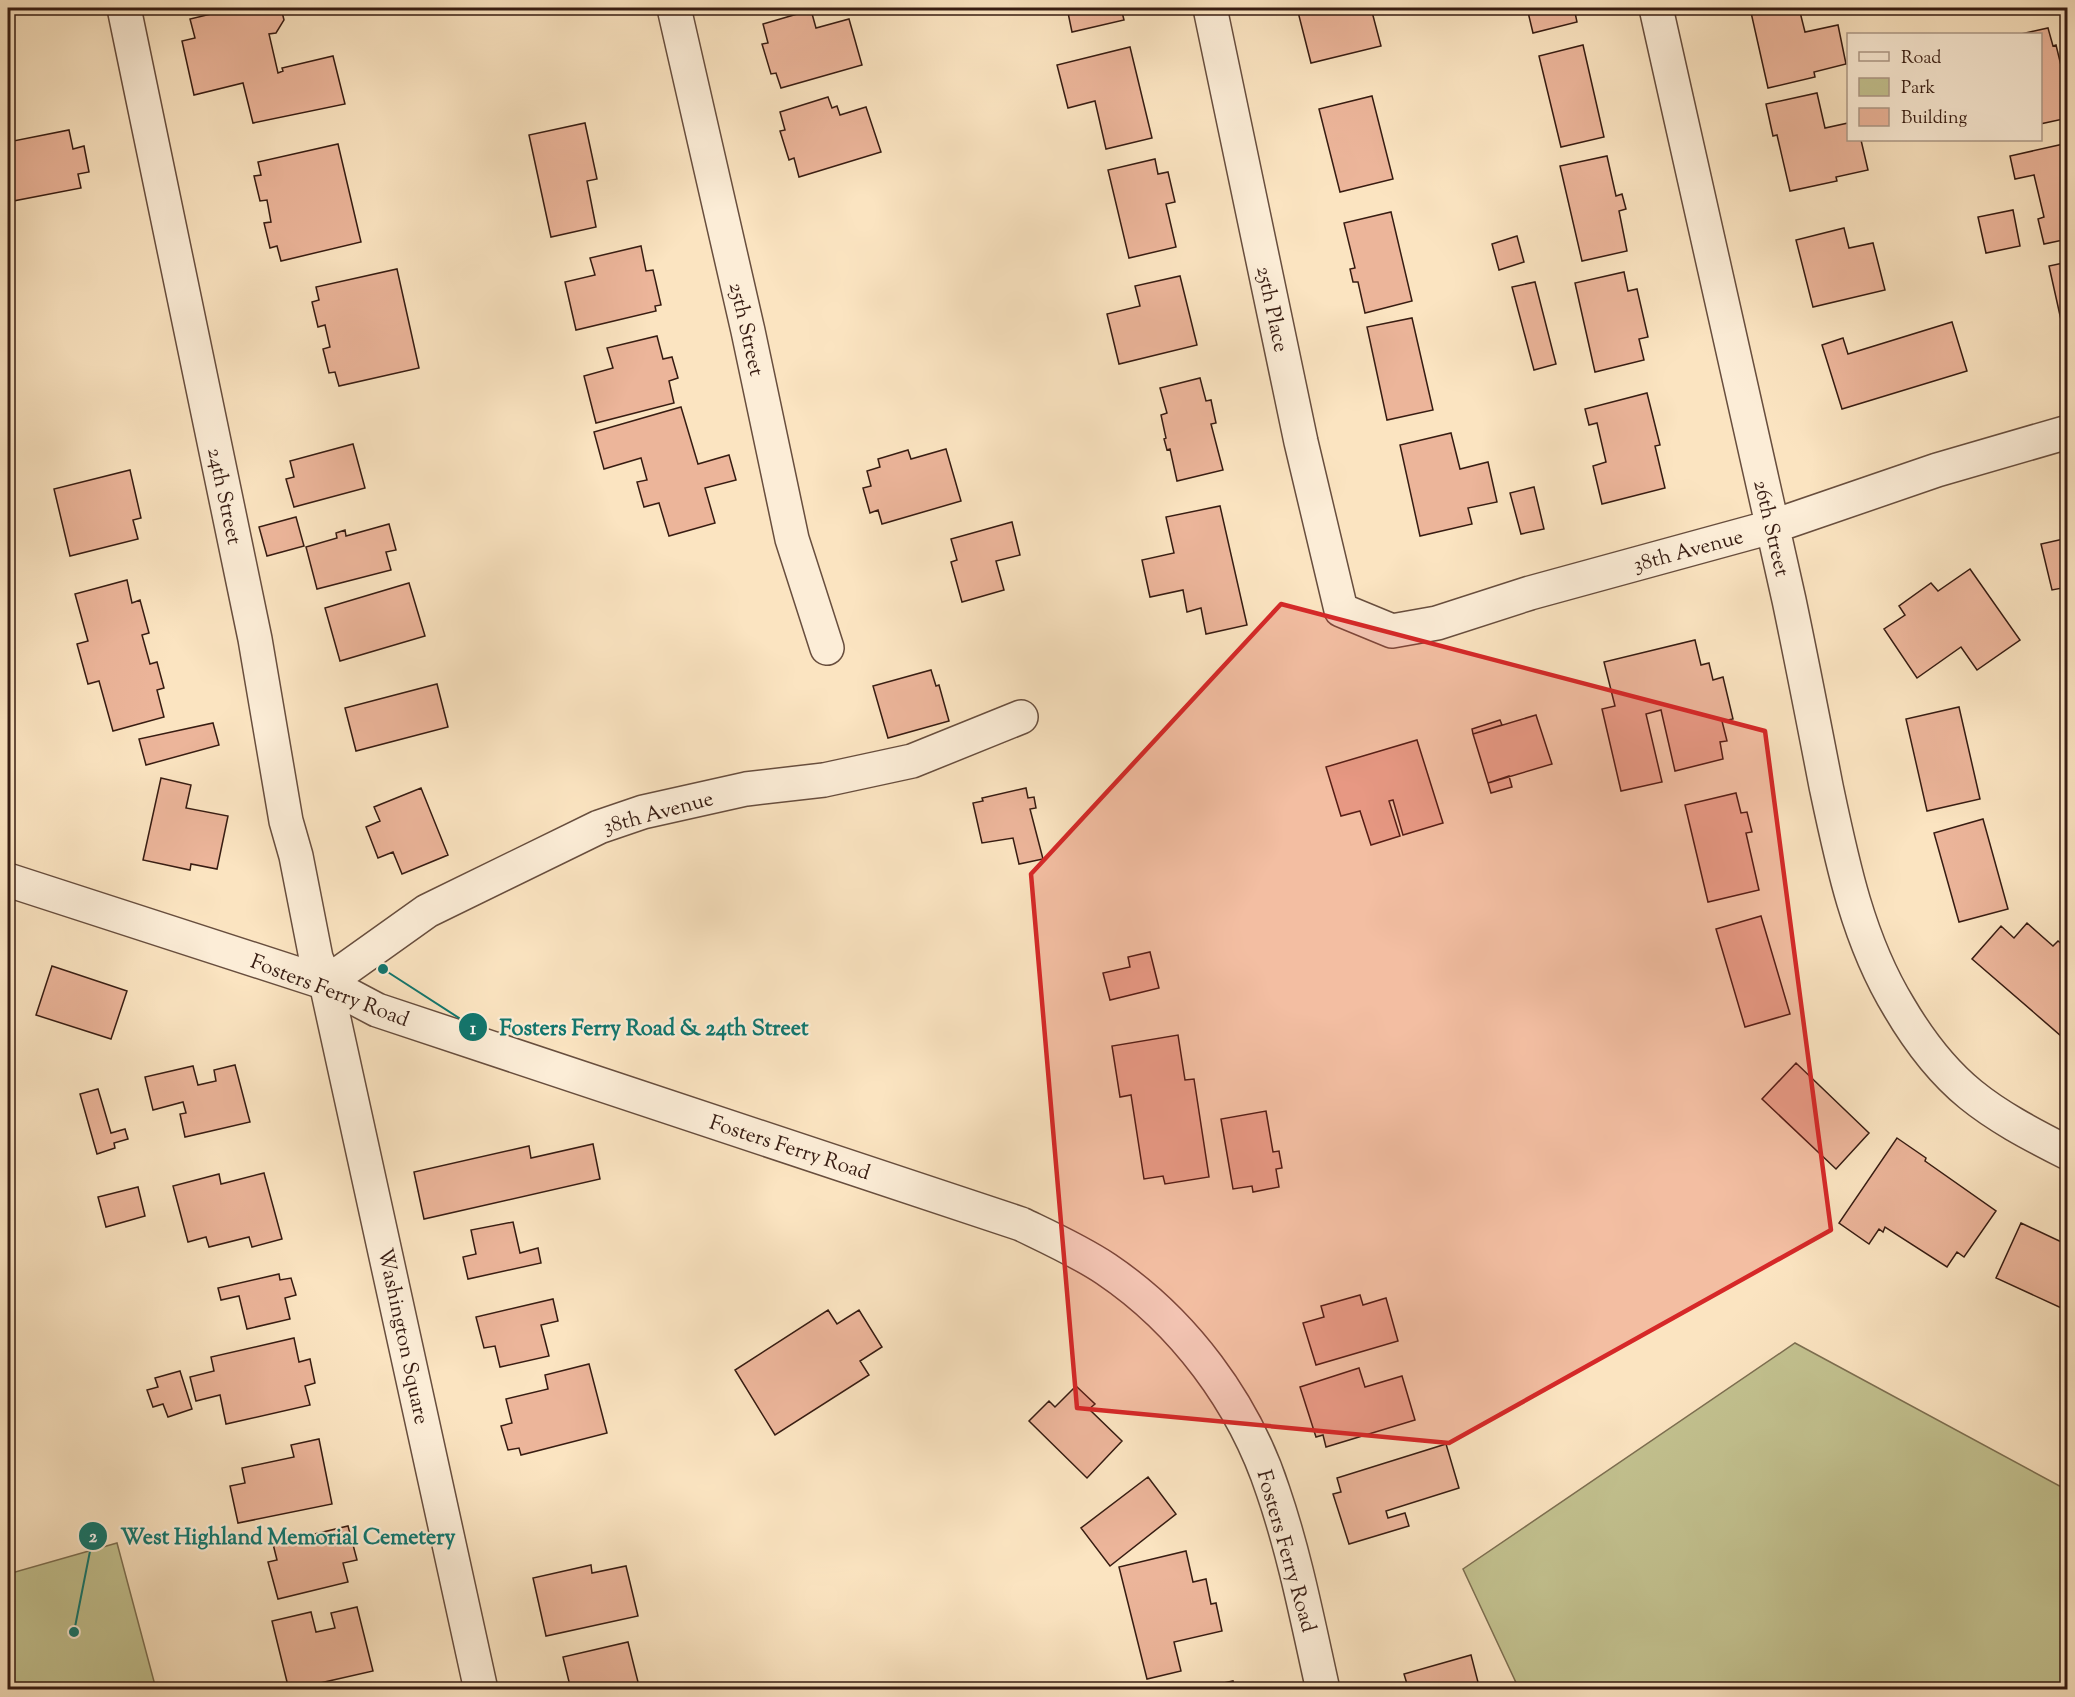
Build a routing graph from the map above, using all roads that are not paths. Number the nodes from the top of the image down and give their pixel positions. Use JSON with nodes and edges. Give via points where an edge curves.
{"nodes":[{"id":1,"x":124,"y":8,"type":"edge"},
{"id":2,"x":674,"y":8,"type":"edge"},
{"id":3,"x":1209,"y":8,"type":"edge"},
{"id":4,"x":1656,"y":8,"type":"edge"},
{"id":5,"x":2067,"y":432,"type":"edge"},
{"id":6,"x":1771,"y":527,"type":"junction"},
{"id":7,"x":1341,"y":610,"type":"joint"},
{"id":8,"x":827,"y":648,"type":"dead end"},
{"id":9,"x":1021,"y":717,"type":"dead end"},
{"id":10,"x":8,"y":880,"type":"edge"},
{"id":11,"x":326,"y":983,"type":"junction"},
{"id":12,"x":2067,"y":1153,"type":"edge"},
{"id":13,"x":481,"y":1689,"type":"edge"},
{"id":14,"x":1323,"y":1689,"type":"edge"}],
"edges":[{"from":1,"to":11,"type":"street","name":"24th Street","via":[[255,639],[286,821],[316,958]]},
{"from":2,"to":8,"type":"street","name":"25th Street","via":[[792,539]]},
{"from":3,"to":7,"type":"street","name":"25th Place","via":[[1301,442]]},
{"from":4,"to":6,"type":"street","name":"26th Street"},
{"from":5,"to":6,"type":"street","name":"38th Avenue","via":[[1937,470]]},
{"from":6,"to":7,"type":"street","name":"38th Avenue","via":[[1437,622],[1392,631]]},
{"from":6,"to":12,"type":"street","name":"26th Street","via":[[1844,874],[1877,963],[1897,1005],[1954,1083],[1990,1112]]},
{"from":9,"to":11,"type":"street","name":"38th Avenue","via":[[912,761],[824,780],[746,789],[643,812],[599,827],[427,911]]},
{"from":10,"to":11,"type":"street","name":"Fosters Ferry Road"},
{"from":11,"to":13,"type":"street","name":"Washington Square"},
{"from":11,"to":14,"type":"street","name":"Fosters Ferry Road","via":[[377,1010],[1022,1224],[1106,1269],[1179,1332],[1209,1368],[1256,1447],[1286,1533]]}]}
